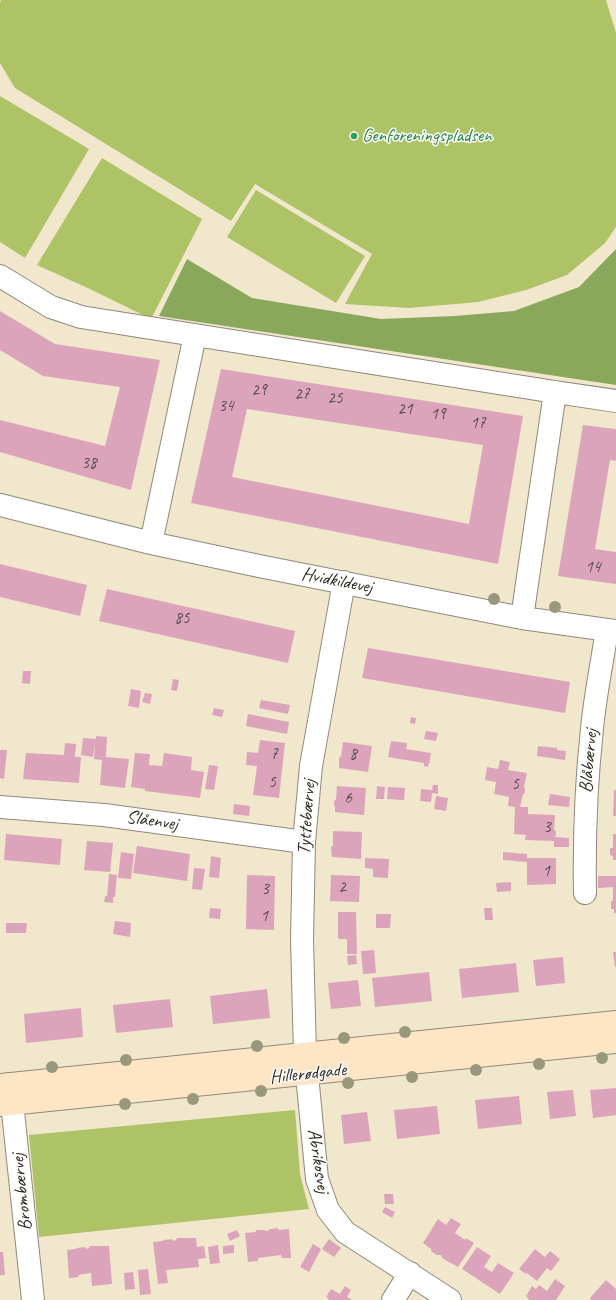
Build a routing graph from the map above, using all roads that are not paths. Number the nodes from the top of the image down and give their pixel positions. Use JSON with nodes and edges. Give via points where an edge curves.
{"nodes":[{"id":1,"x":0,"y":276,"type":"edge"},
{"id":2,"x":195,"y":335,"type":"junction"},
{"id":3,"x":555,"y":392,"type":"junction"},
{"id":4,"x":616,"y":401,"type":"edge"},
{"id":5,"x":0,"y":505,"type":"edge"},
{"id":6,"x":151,"y":543,"type":"junction"},
{"id":7,"x":344,"y":582,"type":"junction"},
{"id":8,"x":522,"y":618,"type":"junction"},
{"id":9,"x":612,"y":630,"type":"edge"},
{"id":10,"x":0,"y":807,"type":"edge"},
{"id":11,"x":304,"y":842,"type":"junction"},
{"id":12,"x":585,"y":893,"type":"dead end"},
{"id":13,"x":616,"y":1022,"type":"edge"},
{"id":14,"x":616,"y":1042,"type":"edge"},
{"id":15,"x":306,"y":1064,"type":"junction"},
{"id":16,"x":6,"y":1094,"type":"edge"},
{"id":17,"x":410,"y":1273,"type":"junction"},
{"id":18,"x":33,"y":1300,"type":"edge"},
{"id":19,"x":393,"y":1300,"type":"edge"},
{"id":20,"x":450,"y":1300,"type":"edge"}],
"edges":[{"from":1,"to":2,"type":"street","via":[[51,307],[81,317]]},
{"from":2,"to":3,"type":"street"},
{"from":2,"to":6,"type":"street"},
{"from":3,"to":4,"type":"street"},
{"from":3,"to":8,"type":"street"},
{"from":5,"to":6,"type":"street","name":"Hvidkildevej"},
{"from":6,"to":7,"type":"street","name":"Hvidkildevej"},
{"from":7,"to":8,"type":"street","name":"Hvidkildevej"},
{"from":7,"to":11,"type":"street","name":"Tyttebærvej","via":[[311,766]]},
{"from":8,"to":9,"type":"street","name":"Hvidkildevej"},
{"from":9,"to":12,"type":"street","name":"Blåbærvej","via":[[592,728],[584,830]]},
{"from":10,"to":11,"type":"street","name":"Slåenvej","via":[[104,815]]},
{"from":11,"to":15,"type":"street","name":"Tyttebærvej","via":[[302,940]]},
{"from":13,"to":15,"type":"street","name":"Hillerødgade"},
{"from":14,"to":15,"type":"street","name":"Hillerødgade"},
{"from":15,"to":16,"type":"street","name":"Hillerødgade"},
{"from":15,"to":17,"type":"street","name":"Abrikosvej","via":[[317,1179],[328,1210],[345,1232]]},
{"from":16,"to":18,"type":"street","name":"Brombærvej"},
{"from":17,"to":19,"type":"street"},
{"from":17,"to":20,"type":"street","name":"Abrikosvej"}]}
